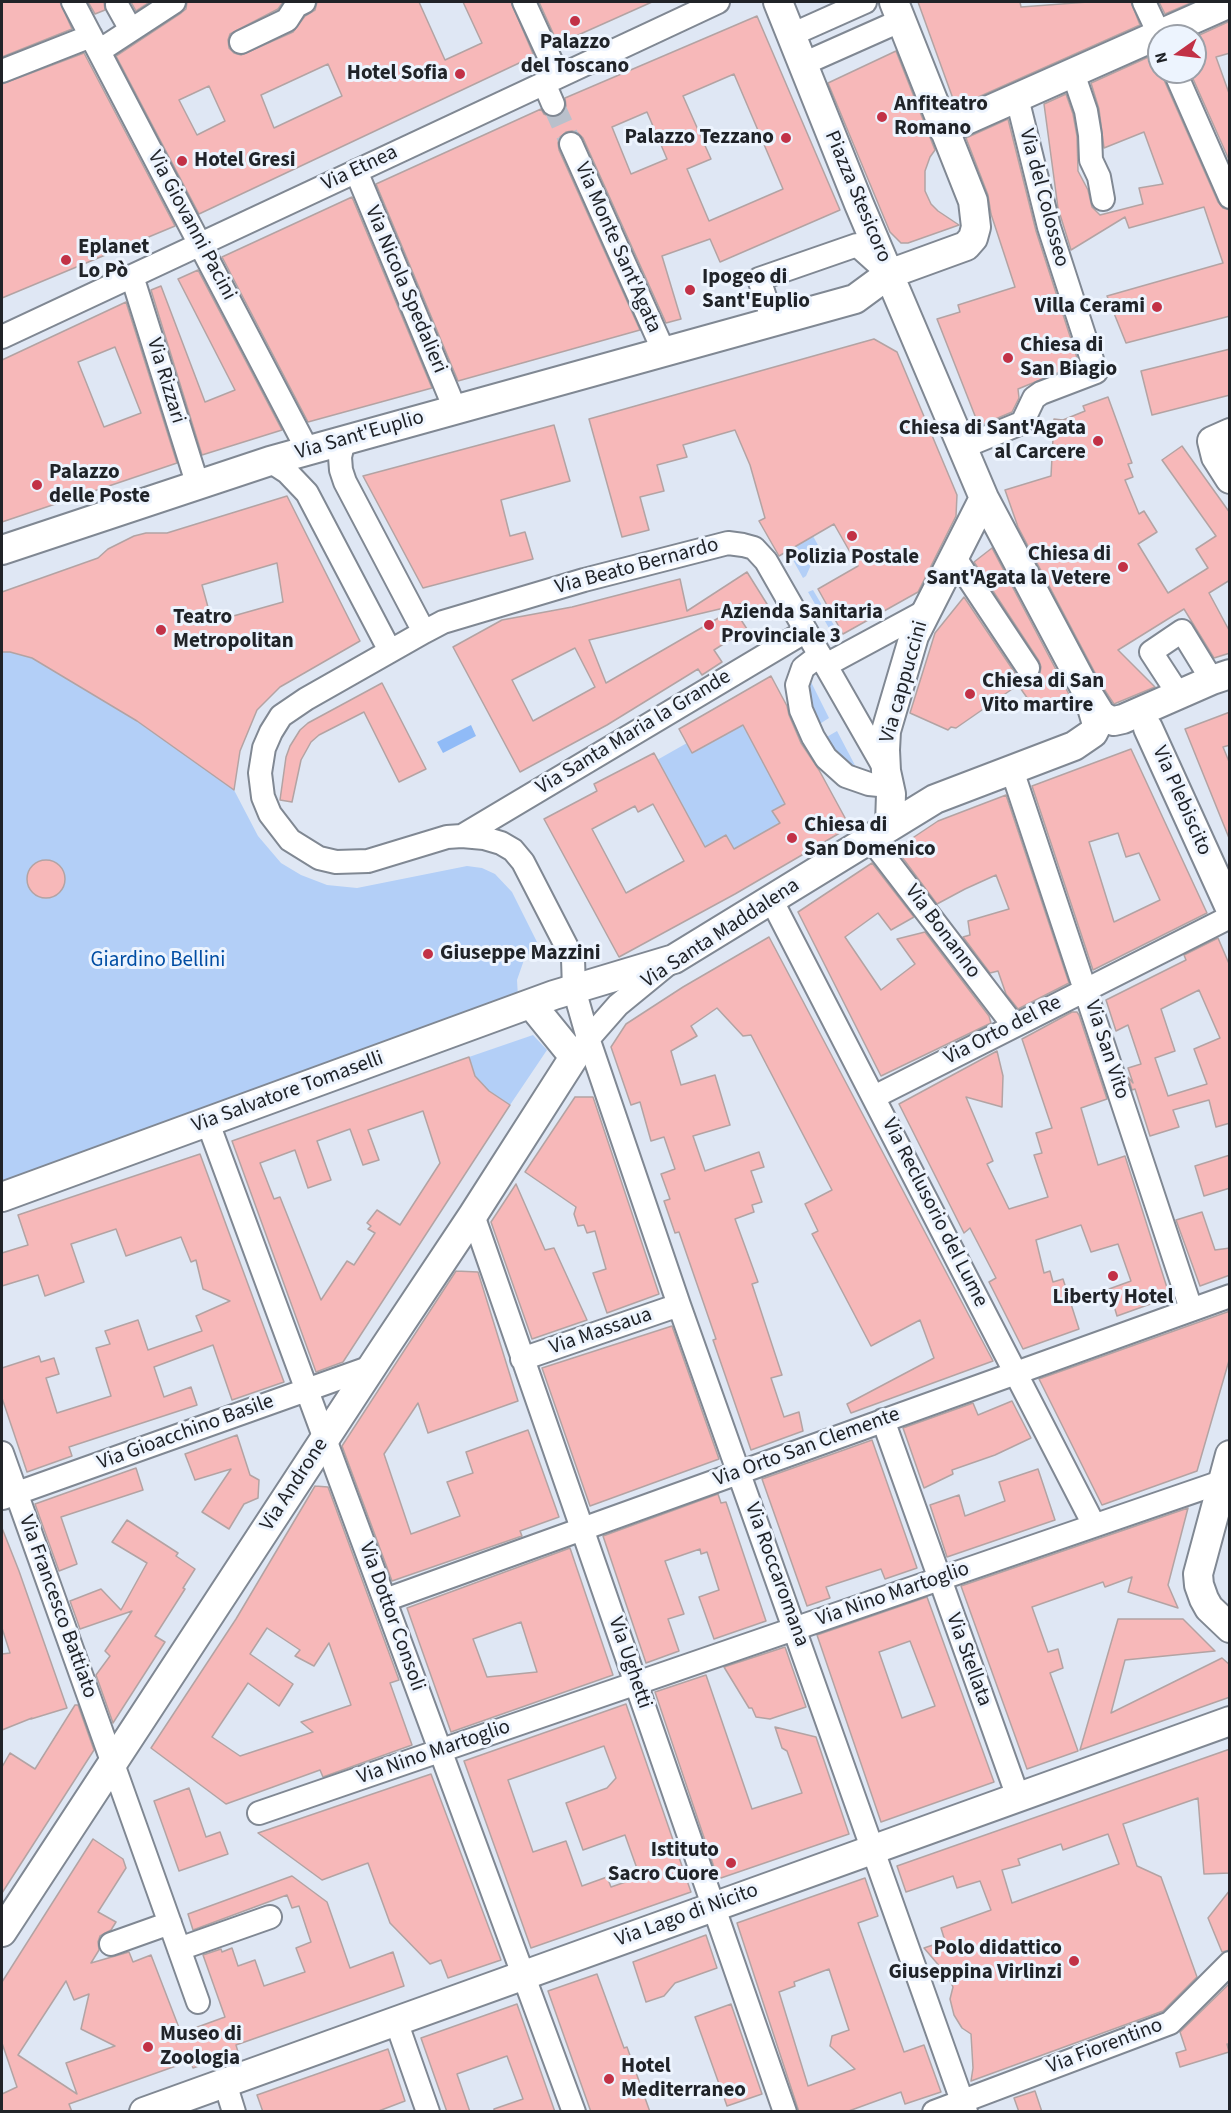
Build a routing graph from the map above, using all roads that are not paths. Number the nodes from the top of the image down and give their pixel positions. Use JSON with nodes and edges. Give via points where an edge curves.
{"nodes":[{"id":1,"x":73,"y":2,"type":"edge"},
{"id":2,"x":174,"y":2,"type":"edge"},
{"id":3,"x":304,"y":2,"type":"edge"},
{"id":4,"x":524,"y":2,"type":"edge"},
{"id":5,"x":718,"y":2,"type":"edge"},
{"id":6,"x":778,"y":2,"type":"edge"},
{"id":7,"x":865,"y":2,"type":"edge"},
{"id":8,"x":1144,"y":2,"type":"edge"},
{"id":9,"x":1230,"y":3,"type":"edge"},
{"id":10,"x":117,"y":5,"type":"dead end"},
{"id":11,"x":898,"y":11,"type":"edge"},
{"id":12,"x":1154,"y":24,"type":"edge"},
{"id":13,"x":1183,"y":24,"type":"edge"},
{"id":14,"x":130,"y":30,"type":"junction"},
{"id":15,"x":791,"y":35,"type":"junction"},
{"id":16,"x":1147,"y":40,"type":"edge"},
{"id":17,"x":241,"y":42,"type":"dead end"},
{"id":18,"x":95,"y":43,"type":"junction"},
{"id":19,"x":803,"y":64,"type":"junction"},
{"id":20,"x":2,"y":71,"type":"edge"},
{"id":21,"x":1073,"y":73,"type":"junction"},
{"id":22,"x":1180,"y":84,"type":"edge"},
{"id":23,"x":552,"y":88,"type":"junction"},
{"id":24,"x":1017,"y":99,"type":"junction"},
{"id":25,"x":953,"y":126,"type":"junction"},
{"id":26,"x":571,"y":144,"type":"tunnel mouth"},
{"id":27,"x":356,"y":171,"type":"junction"},
{"id":28,"x":1230,"y":197,"type":"edge"},
{"id":29,"x":1103,"y":199,"type":"dead end"},
{"id":30,"x":200,"y":244,"type":"junction"},
{"id":31,"x":889,"y":274,"type":"junction"},
{"id":32,"x":132,"y":276,"type":"junction"},
{"id":33,"x":773,"y":321,"type":"junction"},
{"id":34,"x":2,"y":337,"type":"edge"},
{"id":35,"x":664,"y":352,"type":"junction"},
{"id":36,"x":455,"y":410,"type":"junction"},
{"id":37,"x":1221,"y":437,"type":"edge"},
{"id":38,"x":344,"y":440,"type":"junction"},
{"id":39,"x":963,"y":447,"type":"junction"},
{"id":40,"x":308,"y":451,"type":"junction"},
{"id":41,"x":270,"y":462,"type":"junction"},
{"id":42,"x":1230,"y":479,"type":"edge"},
{"id":43,"x":198,"y":486,"type":"junction"},
{"id":44,"x":984,"y":498,"type":"junction"},
{"id":45,"x":2,"y":550,"type":"edge"},
{"id":46,"x":954,"y":558,"type":"junction"},
{"id":47,"x":926,"y":611,"type":"junction"},
{"id":48,"x":432,"y":628,"type":"junction"},
{"id":49,"x":817,"y":650,"type":"junction"},
{"id":50,"x":381,"y":656,"type":"junction"},
{"id":51,"x":1028,"y":668,"type":"dead end"},
{"id":52,"x":1224,"y":681,"type":"edge"},
{"id":53,"x":1088,"y":694,"type":"junction"},
{"id":54,"x":1179,"y":695,"type":"junction"},
{"id":55,"x":1148,"y":728,"type":"junction"},
{"id":56,"x":1074,"y":746,"type":"junction"},
{"id":57,"x":888,"y":778,"type":"junction"},
{"id":58,"x":1016,"y":780,"type":"junction"},
{"id":59,"x":875,"y":835,"type":"junction"},
{"id":60,"x":462,"y":836,"type":"junction"},
{"id":61,"x":772,"y":901,"type":"junction"},
{"id":62,"x":1230,"y":908,"type":"edge"},
{"id":63,"x":1230,"y":917,"type":"edge"},
{"id":64,"x":674,"y":959,"type":"junction"},
{"id":65,"x":584,"y":986,"type":"junction"},
{"id":66,"x":1086,"y":990,"type":"junction"},
{"id":67,"x":531,"y":1004,"type":"junction"},
{"id":68,"x":1014,"y":1026,"type":"junction"},
{"id":69,"x":581,"y":1048,"type":"junction"},
{"id":70,"x":874,"y":1097,"type":"junction"},
{"id":71,"x":208,"y":1123,"type":"junction"},
{"id":72,"x":2,"y":1197,"type":"edge"},
{"id":73,"x":473,"y":1215,"type":"junction"},
{"id":74,"x":1230,"y":1296,"type":"edge"},
{"id":75,"x":679,"y":1305,"type":"junction"},
{"id":76,"x":1191,"y":1309,"type":"junction"},
{"id":77,"x":522,"y":1359,"type":"junction"},
{"id":78,"x":371,"y":1367,"type":"junction"},
{"id":79,"x":1016,"y":1372,"type":"junction"},
{"id":80,"x":307,"y":1390,"type":"junction"},
{"id":81,"x":883,"y":1420,"type":"junction"},
{"id":82,"x":325,"y":1438,"type":"junction"},
{"id":83,"x":2,"y":1453,"type":"edge"},
{"id":84,"x":1230,"y":1455,"type":"edge"},
{"id":85,"x":739,"y":1472,"type":"junction"},
{"id":86,"x":1225,"y":1480,"type":"edge"},
{"id":87,"x":9,"y":1496,"type":"edge"},
{"id":88,"x":1094,"y":1525,"type":"junction"},
{"id":89,"x":582,"y":1529,"type":"junction"},
{"id":90,"x":939,"y":1579,"type":"junction"},
{"id":91,"x":385,"y":1600,"type":"junction"},
{"id":92,"x":1230,"y":1628,"type":"edge"},
{"id":93,"x":794,"y":1629,"type":"junction"},
{"id":94,"x":636,"y":1683,"type":"junction"},
{"id":95,"x":1230,"y":1721,"type":"edge"},
{"id":96,"x":441,"y":1750,"type":"junction"},
{"id":97,"x":113,"y":1762,"type":"junction"},
{"id":98,"x":1018,"y":1797,"type":"junction"},
{"id":99,"x":259,"y":1813,"type":"dead end"},
{"id":100,"x":873,"y":1849,"type":"junction"},
{"id":101,"x":714,"y":1907,"type":"junction"},
{"id":102,"x":270,"y":1917,"type":"dead end"},
{"id":103,"x":170,"y":1923,"type":"junction"},
{"id":104,"x":2,"y":1932,"type":"edge"},
{"id":105,"x":111,"y":1944,"type":"dead end"},
{"id":106,"x":179,"y":1949,"type":"junction"},
{"id":107,"x":1230,"y":1964,"type":"edge"},
{"id":108,"x":524,"y":1975,"type":"junction"},
{"id":109,"x":198,"y":2001,"type":"dead end"},
{"id":110,"x":396,"y":2021,"type":"junction"},
{"id":111,"x":225,"y":2082,"type":"junction"},
{"id":112,"x":964,"y":2106,"type":"edge"},
{"id":113,"x":425,"y":2111,"type":"edge"},
{"id":114,"x":144,"y":2112,"type":"edge"},
{"id":115,"x":234,"y":2112,"type":"edge"},
{"id":116,"x":574,"y":2112,"type":"edge"},
{"id":117,"x":785,"y":2112,"type":"edge"},
{"id":118,"x":934,"y":2112,"type":"edge"}],
"edges":[{"from":1,"to":18,"type":"street","name":"Via Giovanni Pacini"},
{"from":2,"to":14,"type":"street"},
{"from":3,"to":17,"type":"street","via":[[296,6],[287,20]]},
{"from":4,"to":23,"type":"street"},
{"from":5,"to":23,"type":"street","name":"Via Etnea"},
{"from":6,"to":15,"type":"main road","name":"Piazza Stesicoro"},
{"from":7,"to":15,"type":"street"},
{"from":8,"to":12,"type":"street"},
{"from":9,"to":13,"type":"main road"},
{"from":10,"to":14,"type":"street"},
{"from":11,"to":19,"type":"street"},
{"from":11,"to":25,"type":"main road","name":"Piazza Stesicoro"},
{"from":14,"to":18,"type":"street"},
{"from":15,"to":19,"type":"main road","name":"Piazza Stesicoro"},
{"from":16,"to":21,"type":"main road"},
{"from":18,"to":20,"type":"street"},
{"from":18,"to":30,"type":"street","name":"Via Giovanni Pacini"},
{"from":19,"to":31,"type":"main road","name":"Piazza Stesicoro"},
{"from":21,"to":24,"type":"main road"},
{"from":21,"to":29,"type":"street","via":[[1086,111],[1091,160]]},
{"from":22,"to":28,"type":"street"},
{"from":23,"to":27,"type":"street","name":"Via Etnea"},
{"from":24,"to":25,"type":"main road"},
{"from":24,"to":39,"type":"street","name":"Via del Colosseo","via":[[1049,227],[1096,372],[1041,393],[1019,424]]},
{"from":25,"to":31,"type":"main road","name":"Piazza Stesicoro","via":[[972,201],[976,227],[972,238],[966,246]]},
{"from":26,"to":35,"type":"street","name":"Via Monte Sant'Agata"},
{"from":27,"to":30,"type":"street","name":"Via Etnea"},
{"from":27,"to":36,"type":"street","name":"Via Nicola Spedalieri"},
{"from":30,"to":32,"type":"street","name":"Via Etnea"},
{"from":30,"to":40,"type":"street","name":"Via Giovanni Pacini"},
{"from":31,"to":33,"type":"main road","name":"Via Sant'Euplio","via":[[855,299]]},
{"from":31,"to":33,"type":"street","via":[[857,245],[759,279]]},
{"from":31,"to":39,"type":"main road"},
{"from":32,"to":34,"type":"street","name":"Via Etnea"},
{"from":32,"to":43,"type":"street","name":"Via Rizzari"},
{"from":33,"to":35,"type":"main road","name":"Via Sant'Euplio"},
{"from":35,"to":36,"type":"main road","name":"Via Sant'Euplio"},
{"from":36,"to":38,"type":"main road","name":"Via Sant'Euplio"},
{"from":37,"to":42,"type":"main road","via":[[1216,456]]},
{"from":38,"to":40,"type":"main road","name":"Via Sant'Euplio"},
{"from":38,"to":48,"type":"street","via":[[340,457],[345,482]]},
{"from":39,"to":44,"type":"main road"},
{"from":40,"to":41,"type":"main road","name":"Via Sant'Euplio"},
{"from":41,"to":43,"type":"main road","name":"Via Sant'Euplio"},
{"from":41,"to":50,"type":"street","via":[[287,472],[307,493]]},
{"from":43,"to":45,"type":"main road","name":"Via Sant'Euplio"},
{"from":44,"to":46,"type":"main road","name":"Via cappuccini"},
{"from":44,"to":53,"type":"main road"},
{"from":46,"to":47,"type":"main road","name":"Via cappuccini"},
{"from":46,"to":51,"type":"street"},
{"from":47,"to":49,"type":"street","name":"Via Santa Maria la Grande"},
{"from":47,"to":57,"type":"main road","name":"Via cappuccini","via":[[914,636],[886,731]]},
{"from":48,"to":49,"type":"street","name":"Via Beato Bernardo","via":[[584,580],[728,543],[754,549],[766,561]]},
{"from":48,"to":50,"type":"street","name":"Via Beato Bernardo"},
{"from":49,"to":57,"type":"street","name":"Via Beato Bernardo"},
{"from":49,"to":57,"type":"street","via":[[797,685],[801,710],[825,758],[846,776],[869,784]]},
{"from":49,"to":60,"type":"street","name":"Via Santa Maria la Grande"},
{"from":50,"to":60,"type":"street","name":"Via Beato Bernardo","via":[[281,716],[264,748],[260,773],[270,814],[303,850],[336,862],[368,861]]},
{"from":52,"to":54,"type":"main road"},
{"from":52,"to":54,"type":"street","via":[[1182,631],[1151,652]]},
{"from":52,"to":55,"type":"main road","via":[[1201,702]]},
{"from":53,"to":54,"type":"main road","via":[[1101,715],[1114,721]]},
{"from":53,"to":56,"type":"main road","via":[[1096,727]]},
{"from":55,"to":56,"type":"main road","via":[[1097,745]]},
{"from":55,"to":62,"type":"main road","name":"Via Plebiscito"},
{"from":56,"to":58,"type":"main road","name":"Via Santa Maddalena"},
{"from":57,"to":59,"type":"main road","name":"Via cappuccini","via":[[891,794]]},
{"from":58,"to":59,"type":"main road","name":"Via Santa Maddalena","via":[[935,799]]},
{"from":58,"to":66,"type":"street","name":"Via San Vito"},
{"from":59,"to":61,"type":"main road","name":"Via Santa Maddalena"},
{"from":59,"to":68,"type":"street","name":"Via Bonanno"},
{"from":60,"to":65,"type":"street","name":"Via Roccaromana","via":[[501,843],[523,862]]},
{"from":61,"to":64,"type":"main road","name":"Via Santa Maddalena"},
{"from":61,"to":70,"type":"street","name":"Via Reclusorio del Lume"},
{"from":63,"to":66,"type":"street","name":"Via Orto del Re"},
{"from":64,"to":65,"type":"main road","name":"Via Salvatore Tomaselli"},
{"from":64,"to":69,"type":"street","name":"Via Santa Maddalena","via":[[618,1005]]},
{"from":65,"to":67,"type":"main road","name":"Via Salvatore Tomaselli"},
{"from":65,"to":69,"type":"street","name":"Via Roccaromana"},
{"from":66,"to":68,"type":"street","name":"Via Orto del Re"},
{"from":66,"to":76,"type":"street","name":"Via San Vito"},
{"from":67,"to":69,"type":"main road"},
{"from":67,"to":71,"type":"main road","name":"Via Salvatore Tomaselli"},
{"from":68,"to":70,"type":"street","name":"Via Orto del Re"},
{"from":69,"to":73,"type":"main road","name":"Via Androne"},
{"from":69,"to":75,"type":"street","name":"Via Roccaromana"},
{"from":70,"to":79,"type":"street","name":"Via Reclusorio del Lume"},
{"from":71,"to":72,"type":"main road","name":"Via Salvatore Tomaselli"},
{"from":71,"to":80,"type":"street","name":"Via Dottor Consoli"},
{"from":73,"to":77,"type":"street","name":"Via Ughetti"},
{"from":73,"to":78,"type":"main road","name":"Via Androne"},
{"from":74,"to":76,"type":"street","name":"Via Orto San Clemente"},
{"from":75,"to":77,"type":"street","name":"Via Massaua"},
{"from":75,"to":85,"type":"street","name":"Via Roccaromana"},
{"from":76,"to":79,"type":"street","name":"Via Orto San Clemente"},
{"from":77,"to":89,"type":"street","name":"Via Ughetti"},
{"from":78,"to":80,"type":"street","name":"Via Gioacchino Basile"},
{"from":78,"to":82,"type":"main road","name":"Via Androne"},
{"from":79,"to":81,"type":"street","name":"Via Orto San Clemente"},
{"from":79,"to":88,"type":"street","name":"Via Reclusorio del Lume"},
{"from":80,"to":82,"type":"street","name":"Via Dottor Consoli"},
{"from":80,"to":87,"type":"street","name":"Via Gioacchino Basile"},
{"from":81,"to":85,"type":"street","name":"Via Orto San Clemente"},
{"from":81,"to":90,"type":"street","name":"Via Stellata"},
{"from":82,"to":91,"type":"street","name":"Via Dottor Consoli"},
{"from":82,"to":97,"type":"main road","name":"Via Androne"},
{"from":83,"to":87,"type":"street","name":"Via Francesco Battiato"},
{"from":84,"to":86,"type":"main road"},
{"from":85,"to":89,"type":"street","name":"Via Orto San Clemente"},
{"from":85,"to":93,"type":"street","name":"Via Roccaromana"},
{"from":86,"to":88,"type":"street","name":"Via Nino Martoglio"},
{"from":86,"to":92,"type":"main road","via":[[1198,1574],[1209,1608]]},
{"from":87,"to":97,"type":"street","name":"Via Francesco Battiato"},
{"from":88,"to":90,"type":"street","name":"Via Nino Martoglio"},
{"from":89,"to":91,"type":"street","name":"Via Orto San Clemente"},
{"from":89,"to":94,"type":"street","name":"Via Ughetti"},
{"from":90,"to":93,"type":"street","name":"Via Nino Martoglio"},
{"from":90,"to":98,"type":"street","name":"Via Stellata"},
{"from":91,"to":96,"type":"street","name":"Via Dottor Consoli"},
{"from":93,"to":94,"type":"street","name":"Via Nino Martoglio"},
{"from":93,"to":100,"type":"street","name":"Via Roccaromana"},
{"from":94,"to":96,"type":"street","name":"Via Nino Martoglio"},
{"from":94,"to":101,"type":"street","name":"Via Ughetti"},
{"from":95,"to":98,"type":"main road","name":"Via Lago di Nicito"},
{"from":96,"to":99,"type":"street","name":"Via Nino Martoglio"},
{"from":96,"to":108,"type":"street","name":"Via Dottor Consoli"},
{"from":97,"to":103,"type":"street","name":"Via Francesco Battiato"},
{"from":97,"to":104,"type":"main road","name":"Via Androne"},
{"from":98,"to":100,"type":"main road","name":"Via Lago di Nicito"},
{"from":100,"to":101,"type":"main road","name":"Via Lago di Nicito"},
{"from":100,"to":112,"type":"street","name":"Via Roccaromana"},
{"from":101,"to":108,"type":"main road","name":"Via Lago di Nicito"},
{"from":101,"to":117,"type":"street","name":"Via Ughetti"},
{"from":102,"to":106,"type":"street"},
{"from":103,"to":105,"type":"street"},
{"from":103,"to":106,"type":"street","name":"Via Francesco Battiato"},
{"from":106,"to":109,"type":"street","name":"Via Francesco Battiato"},
{"from":107,"to":112,"type":"street","name":"Via Fiorentino","via":[[1170,2023]]},
{"from":108,"to":110,"type":"main road","name":"Via Lago di Nicito"},
{"from":108,"to":116,"type":"street","name":"Via Dottor Consoli"},
{"from":110,"to":111,"type":"main road","name":"Via Lago di Nicito"},
{"from":110,"to":113,"type":"street"},
{"from":111,"to":114,"type":"main road","name":"Via Lago di Nicito"},
{"from":111,"to":115,"type":"street"},
{"from":112,"to":118,"type":"street","name":"Via Fiorentino"}]}
